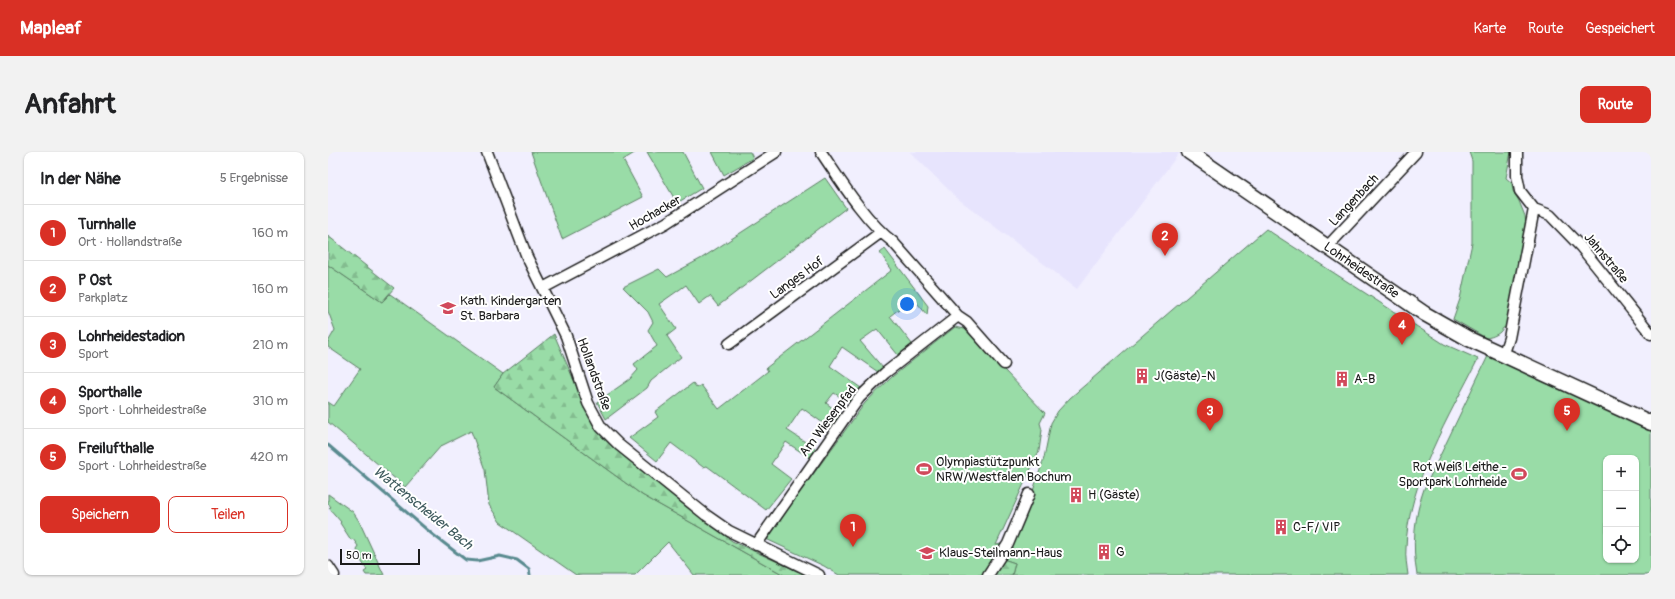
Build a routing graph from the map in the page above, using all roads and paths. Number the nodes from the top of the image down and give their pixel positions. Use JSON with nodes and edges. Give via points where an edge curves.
{"nodes":[{"id":1,"x":487,"y":152,"type":"edge"},
{"id":2,"x":776,"y":152,"type":"edge"},
{"id":3,"x":821,"y":152,"type":"edge"},
{"id":4,"x":1189,"y":152,"type":"edge"},
{"id":5,"x":1416,"y":152,"type":"edge"},
{"id":6,"x":1517,"y":152,"type":"edge"},
{"id":7,"x":1534,"y":209,"type":"junction"},
{"id":8,"x":880,"y":233,"type":"junction"},
{"id":9,"x":1327,"y":248,"type":"junction"},
{"id":10,"x":543,"y":288,"type":"junction"},
{"id":11,"x":958,"y":316,"type":"junction"},
{"id":12,"x":1651,"y":334,"type":"edge"},
{"id":13,"x":729,"y":344,"type":"dead end"},
{"id":14,"x":1503,"y":356,"type":"junction"},
{"id":15,"x":1004,"y":364,"type":"dead end"},
{"id":16,"x":1651,"y":423,"type":"edge"},
{"id":17,"x":1029,"y":494,"type":"dead end"},
{"id":18,"x":756,"y":545,"type":"junction"},
{"id":19,"x":328,"y":566,"type":"edge"},
{"id":20,"x":334,"y":575,"type":"edge"},
{"id":21,"x":819,"y":575,"type":"edge"},
{"id":22,"x":988,"y":575,"type":"edge"}],
"edges":[{"from":1,"to":10,"type":"street","name":"Hollandstraße","via":[[528,257]]},
{"from":2,"to":10,"type":"street","name":"Hochacker","via":[[666,223]]},
{"from":3,"to":8,"type":"street"},
{"from":4,"to":9,"type":"street","name":"Lohrheidestraße"},
{"from":5,"to":9,"type":"street","name":"Langenbach"},
{"from":6,"to":7,"type":"street","name":"Jahnstraße","via":[[1520,191]]},
{"from":7,"to":12,"type":"street","name":"Jahnstraße","via":[[1550,215],[1581,247]]},
{"from":7,"to":14,"type":"street","via":[[1509,338]]},
{"from":8,"to":11,"type":"street","via":[[893,242]]},
{"from":8,"to":13,"type":"street","name":"Langes Hof"},
{"from":9,"to":14,"type":"street","name":"Lohrheidestraße","via":[[1425,314]]},
{"from":10,"to":18,"type":"street","name":"Hollandstraße","via":[[566,336],[588,403],[601,427],[619,445],[706,515]]},
{"from":11,"to":15,"type":"street","via":[[967,322]]},
{"from":11,"to":18,"type":"street","name":"Am Wiesenpfad","via":[[859,398]]},
{"from":14,"to":16,"type":"street","name":"Lohrheidestraße"},
{"from":17,"to":22,"type":"street","via":[[1008,544]]},
{"from":18,"to":21,"type":"street","name":"Hollandstraße"},
{"from":19,"to":20,"type":"street"}]}
